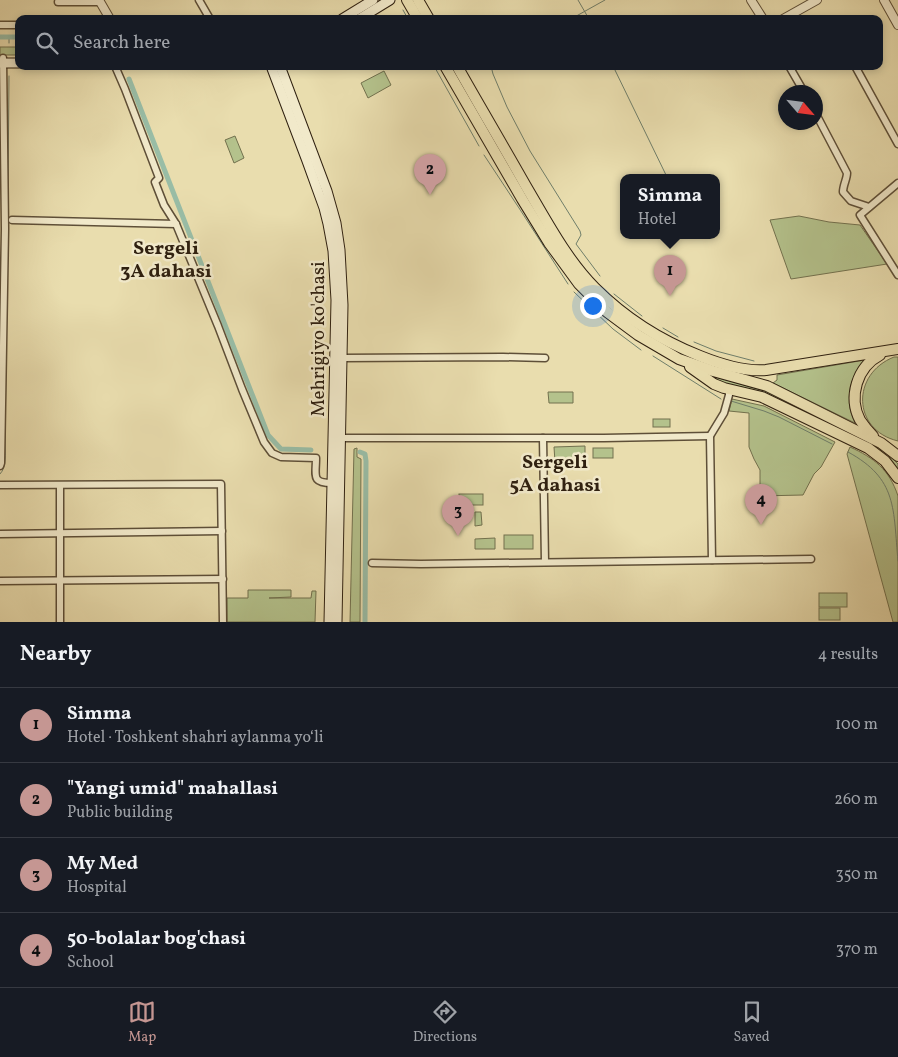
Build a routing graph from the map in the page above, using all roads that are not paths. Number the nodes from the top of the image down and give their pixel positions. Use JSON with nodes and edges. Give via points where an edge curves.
{"nodes":[{"id":1,"x":199,"y":0,"type":"edge"},
{"id":2,"x":374,"y":0,"type":"edge"},
{"id":3,"x":390,"y":0,"type":"edge"},
{"id":4,"x":407,"y":0,"type":"edge"},
{"id":5,"x":418,"y":0,"type":"edge"},
{"id":6,"x":751,"y":0,"type":"edge"},
{"id":7,"x":817,"y":0,"type":"edge"},
{"id":8,"x":884,"y":0,"type":"edge"},
{"id":9,"x":99,"y":1,"type":"edge"},
{"id":10,"x":58,"y":2,"type":"dead end"},
{"id":11,"x":108,"y":15,"type":"edge"},
{"id":12,"x":208,"y":15,"type":"edge"},
{"id":13,"x":349,"y":15,"type":"edge"},
{"id":14,"x":366,"y":15,"type":"edge"},
{"id":15,"x":416,"y":15,"type":"edge"},
{"id":16,"x":427,"y":15,"type":"edge"},
{"id":17,"x":760,"y":15,"type":"edge"},
{"id":18,"x":790,"y":15,"type":"edge"},
{"id":19,"x":0,"y":25,"type":"edge"},
{"id":20,"x":15,"y":25,"type":"edge"},
{"id":21,"x":898,"y":26,"type":"edge"},
{"id":22,"x":15,"y":58,"type":"edge"},
{"id":23,"x":1,"y":60,"type":"edge"},
{"id":24,"x":15,"y":62,"type":"edge"},
{"id":25,"x":117,"y":70,"type":"edge"},
{"id":26,"x":272,"y":70,"type":"edge"},
{"id":27,"x":282,"y":70,"type":"edge"},
{"id":28,"x":448,"y":70,"type":"edge"},
{"id":29,"x":459,"y":70,"type":"edge"},
{"id":30,"x":791,"y":70,"type":"edge"},
{"id":31,"x":857,"y":70,"type":"edge"},
{"id":32,"x":800,"y":85,"type":"edge"},
{"id":33,"x":823,"y":127,"type":"edge"},
{"id":34,"x":496,"y":143,"type":"junction"},
{"id":35,"x":898,"y":144,"type":"edge"},
{"id":36,"x":898,"y":183,"type":"edge"},
{"id":37,"x":526,"y":197,"type":"junction"},
{"id":38,"x":869,"y":207,"type":"junction"},
{"id":39,"x":12,"y":220,"type":"dead end"},
{"id":40,"x":176,"y":224,"type":"junction"},
{"id":41,"x":2,"y":229,"type":"edge"},
{"id":42,"x":898,"y":275,"type":"edge"},
{"id":43,"x":895,"y":350,"type":"edge"},
{"id":44,"x":342,"y":358,"type":"junction"},
{"id":45,"x":545,"y":358,"type":"dead end"},
{"id":46,"x":679,"y":358,"type":"junction"},
{"id":47,"x":766,"y":370,"type":"junction"},
{"id":48,"x":762,"y":385,"type":"junction"},
{"id":49,"x":729,"y":389,"type":"junction"},
{"id":50,"x":710,"y":436,"type":"junction"},
{"id":51,"x":337,"y":438,"type":"junction"},
{"id":52,"x":543,"y":438,"type":"junction"},
{"id":53,"x":881,"y":443,"type":"junction"},
{"id":54,"x":898,"y":448,"type":"edge"},
{"id":55,"x":898,"y":456,"type":"edge"},
{"id":56,"x":0,"y":466,"type":"edge"},
{"id":57,"x":898,"y":478,"type":"edge"},
{"id":58,"x":332,"y":483,"type":"junction"},
{"id":59,"x":0,"y":485,"type":"edge"},
{"id":60,"x":60,"y":486,"type":"junction"},
{"id":61,"x":222,"y":531,"type":"junction"},
{"id":62,"x":0,"y":534,"type":"edge"},
{"id":63,"x":60,"y":534,"type":"junction"},
{"id":64,"x":811,"y":559,"type":"dead end"},
{"id":65,"x":712,"y":560,"type":"junction"},
{"id":66,"x":545,"y":562,"type":"junction"},
{"id":67,"x":372,"y":563,"type":"dead end"},
{"id":68,"x":223,"y":579,"type":"junction"},
{"id":69,"x":60,"y":580,"type":"junction"},
{"id":70,"x":0,"y":581,"type":"edge"},
{"id":71,"x":60,"y":622,"type":"edge"},
{"id":72,"x":223,"y":622,"type":"edge"},
{"id":73,"x":329,"y":622,"type":"edge"},
{"id":74,"x":337,"y":622,"type":"edge"}],
"edges":[{"from":1,"to":12,"type":"street"},
{"from":2,"to":13,"type":"main road"},
{"from":3,"to":14,"type":"main road"},
{"from":4,"to":15,"type":"highway"},
{"from":5,"to":16,"type":"highway"},
{"from":6,"to":17,"type":"street"},
{"from":7,"to":18,"type":"street"},
{"from":8,"to":21,"type":"street"},
{"from":9,"to":10,"type":"street"},
{"from":9,"to":11,"type":"street"},
{"from":19,"to":20,"type":"street"},
{"from":22,"to":23,"type":"main road"},
{"from":23,"to":24,"type":"main road"},
{"from":23,"to":41,"type":"street"},
{"from":25,"to":40,"type":"street","via":[[159,178],[155,182]]},
{"from":26,"to":51,"type":"main road","name":"Mehrigiyo ko'chasi","via":[[328,224],[336,300]]},
{"from":27,"to":44,"type":"main road","name":"Mehrigiyo ko'chasi","via":[[327,191],[338,236],[343,291]]},
{"from":28,"to":34,"type":"highway"},
{"from":29,"to":34,"type":"highway"},
{"from":30,"to":32,"type":"street"},
{"from":31,"to":35,"type":"street"},
{"from":33,"to":38,"type":"street","via":[[847,173],[843,192],[851,201]]},
{"from":34,"to":37,"type":"highway"},
{"from":36,"to":38,"type":"street"},
{"from":37,"to":46,"type":"highway","via":[[560,258],[594,300],[624,325]]},
{"from":37,"to":47,"type":"highway","via":[[594,288],[629,317],[699,355],[753,371]]},
{"from":38,"to":42,"type":"street","via":[[860,215]]},
{"from":39,"to":40,"type":"street"},
{"from":40,"to":58,"type":"street","via":[[264,442],[272,453],[281,458],[316,458],[319,482]]},
{"from":41,"to":56,"type":"street"},
{"from":43,"to":47,"type":"highway"},
{"from":43,"to":53,"type":"highway","via":[[878,355],[867,364],[855,396],[861,422]]},
{"from":44,"to":45,"type":"street"},
{"from":44,"to":51,"type":"main road","name":"Mehrigiyo ko'chasi"},
{"from":46,"to":48,"type":"highway"},
{"from":46,"to":49,"type":"highway","via":[[710,382]]},
{"from":47,"to":48,"type":"highway","via":[[771,379]]},
{"from":48,"to":53,"type":"highway"},
{"from":49,"to":50,"type":"street","via":[[724,413]]},
{"from":49,"to":57,"type":"highway","via":[[762,397],[868,448],[885,461]]},
{"from":50,"to":52,"type":"street"},
{"from":50,"to":65,"type":"street"},
{"from":51,"to":52,"type":"street"},
{"from":51,"to":58,"type":"main road","name":"Mehrigiyo ko'chasi"},
{"from":51,"to":74,"type":"main road","name":"Mehrigiyo ko'chasi"},
{"from":52,"to":66,"type":"street"},
{"from":53,"to":54,"type":"highway"},
{"from":53,"to":55,"type":"highway"},
{"from":58,"to":73,"type":"main road","name":"Mehrigiyo ko'chasi"},
{"from":59,"to":60,"type":"street"},
{"from":60,"to":61,"type":"street","via":[[221,484]]},
{"from":60,"to":63,"type":"street"},
{"from":61,"to":63,"type":"street"},
{"from":61,"to":68,"type":"street"},
{"from":62,"to":63,"type":"street"},
{"from":63,"to":69,"type":"street"},
{"from":64,"to":65,"type":"street"},
{"from":65,"to":66,"type":"street"},
{"from":66,"to":67,"type":"street"},
{"from":68,"to":69,"type":"street"},
{"from":68,"to":72,"type":"street"},
{"from":69,"to":70,"type":"street"},
{"from":69,"to":71,"type":"street"}]}
